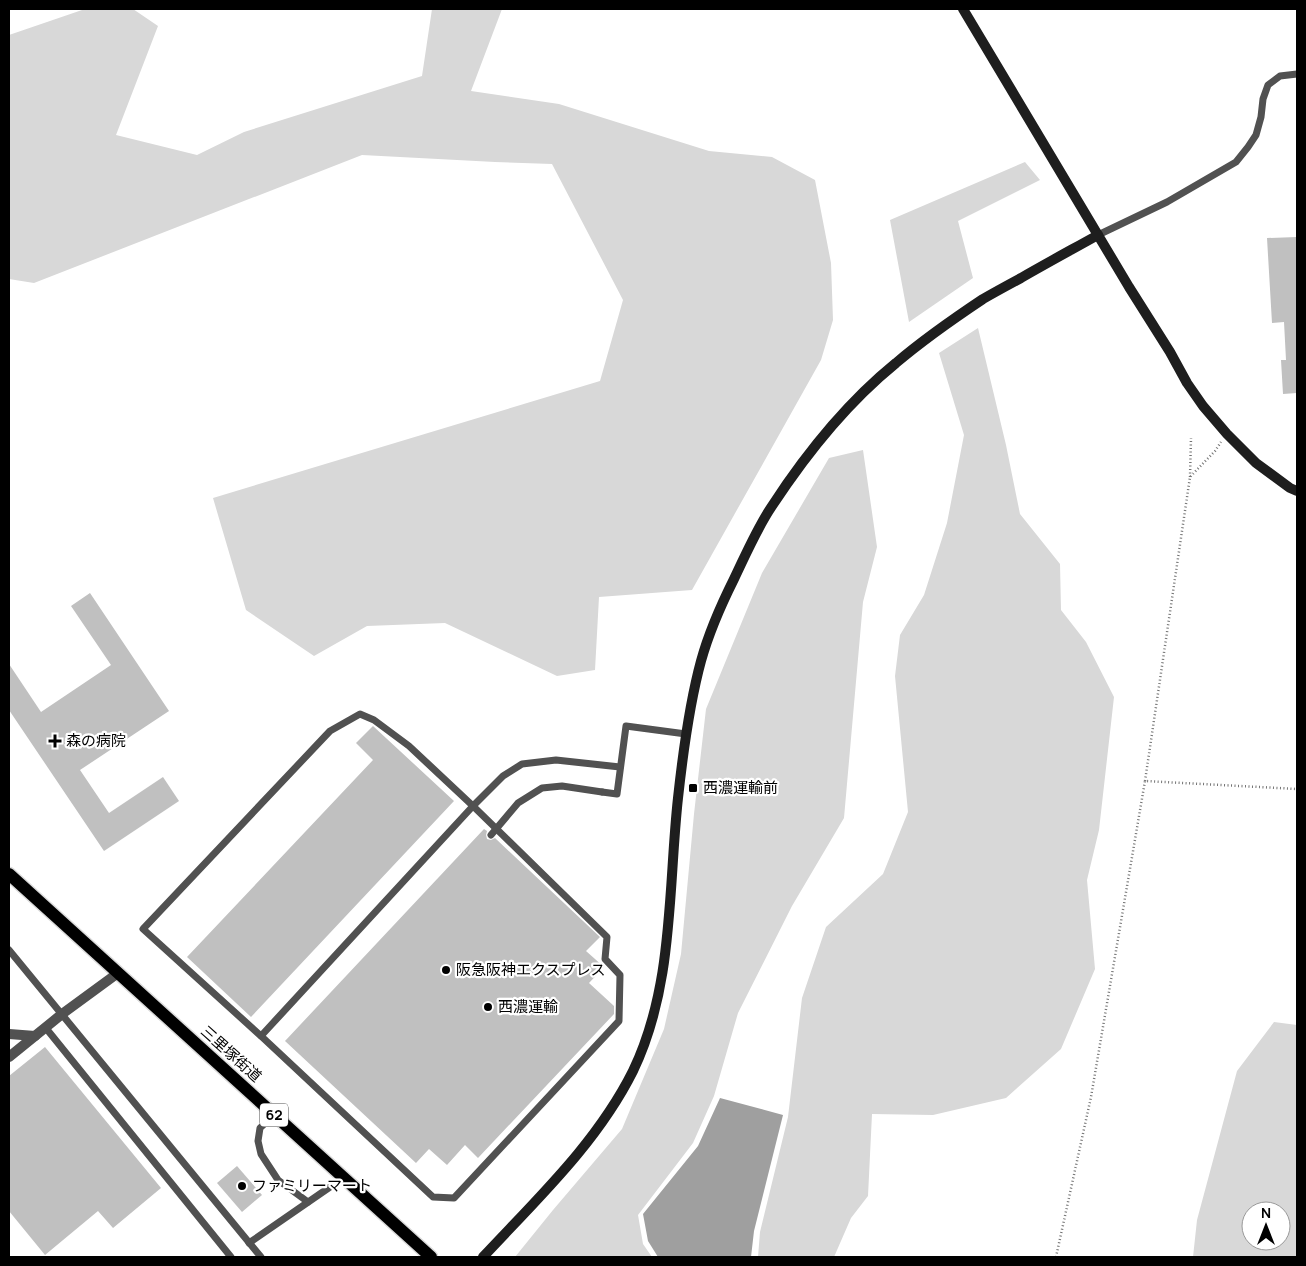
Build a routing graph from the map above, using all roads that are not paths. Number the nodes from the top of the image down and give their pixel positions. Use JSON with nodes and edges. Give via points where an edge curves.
{"nodes":[{"id":1,"x":963,"y":9,"type":"edge"},
{"id":2,"x":1297,"y":74,"type":"edge"},
{"id":3,"x":1098,"y":235,"type":"junction"},
{"id":4,"x":1297,"y":491,"type":"edge"},
{"id":5,"x":686,"y":734,"type":"junction"},
{"id":6,"x":620,"y":767,"type":"junction"},
{"id":7,"x":474,"y":806,"type":"junction"},
{"id":8,"x":491,"y":835,"type":"dead end"},
{"id":9,"x":9,"y":874,"type":"edge"},
{"id":10,"x":9,"y":950,"type":"edge"},
{"id":11,"x":118,"y":973,"type":"junction"},
{"id":12,"x":62,"y":1014,"type":"junction"},
{"id":13,"x":45,"y":1027,"type":"junction"},
{"id":14,"x":9,"y":1034,"type":"edge"},
{"id":15,"x":35,"y":1036,"type":"junction"},
{"id":16,"x":261,"y":1036,"type":"junction"},
{"id":17,"x":9,"y":1057,"type":"edge"},
{"id":18,"x":274,"y":1115,"type":"junction"},
{"id":19,"x":343,"y":1178,"type":"junction"},
{"id":20,"x":308,"y":1202,"type":"junction"},
{"id":21,"x":249,"y":1243,"type":"junction"},
{"id":22,"x":231,"y":1257,"type":"edge"},
{"id":23,"x":261,"y":1257,"type":"edge"},
{"id":24,"x":431,"y":1257,"type":"edge"},
{"id":25,"x":483,"y":1257,"type":"edge"}],
"edges":[{"from":1,"to":3,"type":"street"},
{"from":2,"to":3,"type":"lane","via":[[1280,76],[1268,85],[1256,135],[1236,162],[1167,202]]},
{"from":3,"to":4,"type":"street","via":[[1203,406],[1256,463]]},
{"from":3,"to":5,"type":"street","via":[[985,298],[937,331],[886,371],[823,436],[770,507],[715,620],[702,659]]},
{"from":5,"to":6,"type":"lane","via":[[626,726]]},
{"from":5,"to":25,"type":"street","via":[[663,965],[647,1036],[616,1103],[587,1143]]},
{"from":6,"to":7,"type":"lane","via":[[556,760],[522,764],[503,776]]},
{"from":6,"to":8,"type":"lane","bridge":true,"via":[[617,794],[562,786],[542,788],[518,803]]},
{"from":7,"to":16,"type":"lane"},
{"from":7,"to":16,"type":"lane","via":[[408,746],[374,720],[360,714],[330,731],[143,929]]},
{"from":7,"to":16,"type":"lane","via":[[607,937],[605,959],[620,976],[619,1022],[454,1198],[433,1197]]},
{"from":9,"to":11,"type":"main road","name":"三里塚街道","number":"62"},
{"from":10,"to":12,"type":"lane"},
{"from":11,"to":12,"type":"street"},
{"from":11,"to":18,"type":"main road","name":"三里塚街道","number":"62"},
{"from":12,"to":13,"type":"street"},
{"from":12,"to":21,"type":"lane"},
{"from":13,"to":15,"type":"street"},
{"from":13,"to":22,"type":"lane"},
{"from":14,"to":15,"type":"street"},
{"from":15,"to":17,"type":"street"},
{"from":18,"to":19,"type":"main road","name":"三里塚街道","number":"62"},
{"from":18,"to":20,"type":"lane","via":[[260,1128],[258,1142],[261,1154],[278,1180]]},
{"from":19,"to":20,"type":"lane"},
{"from":19,"to":24,"type":"main road","name":"三里塚街道","number":"62"},
{"from":20,"to":21,"type":"lane"},
{"from":21,"to":23,"type":"lane"}]}
